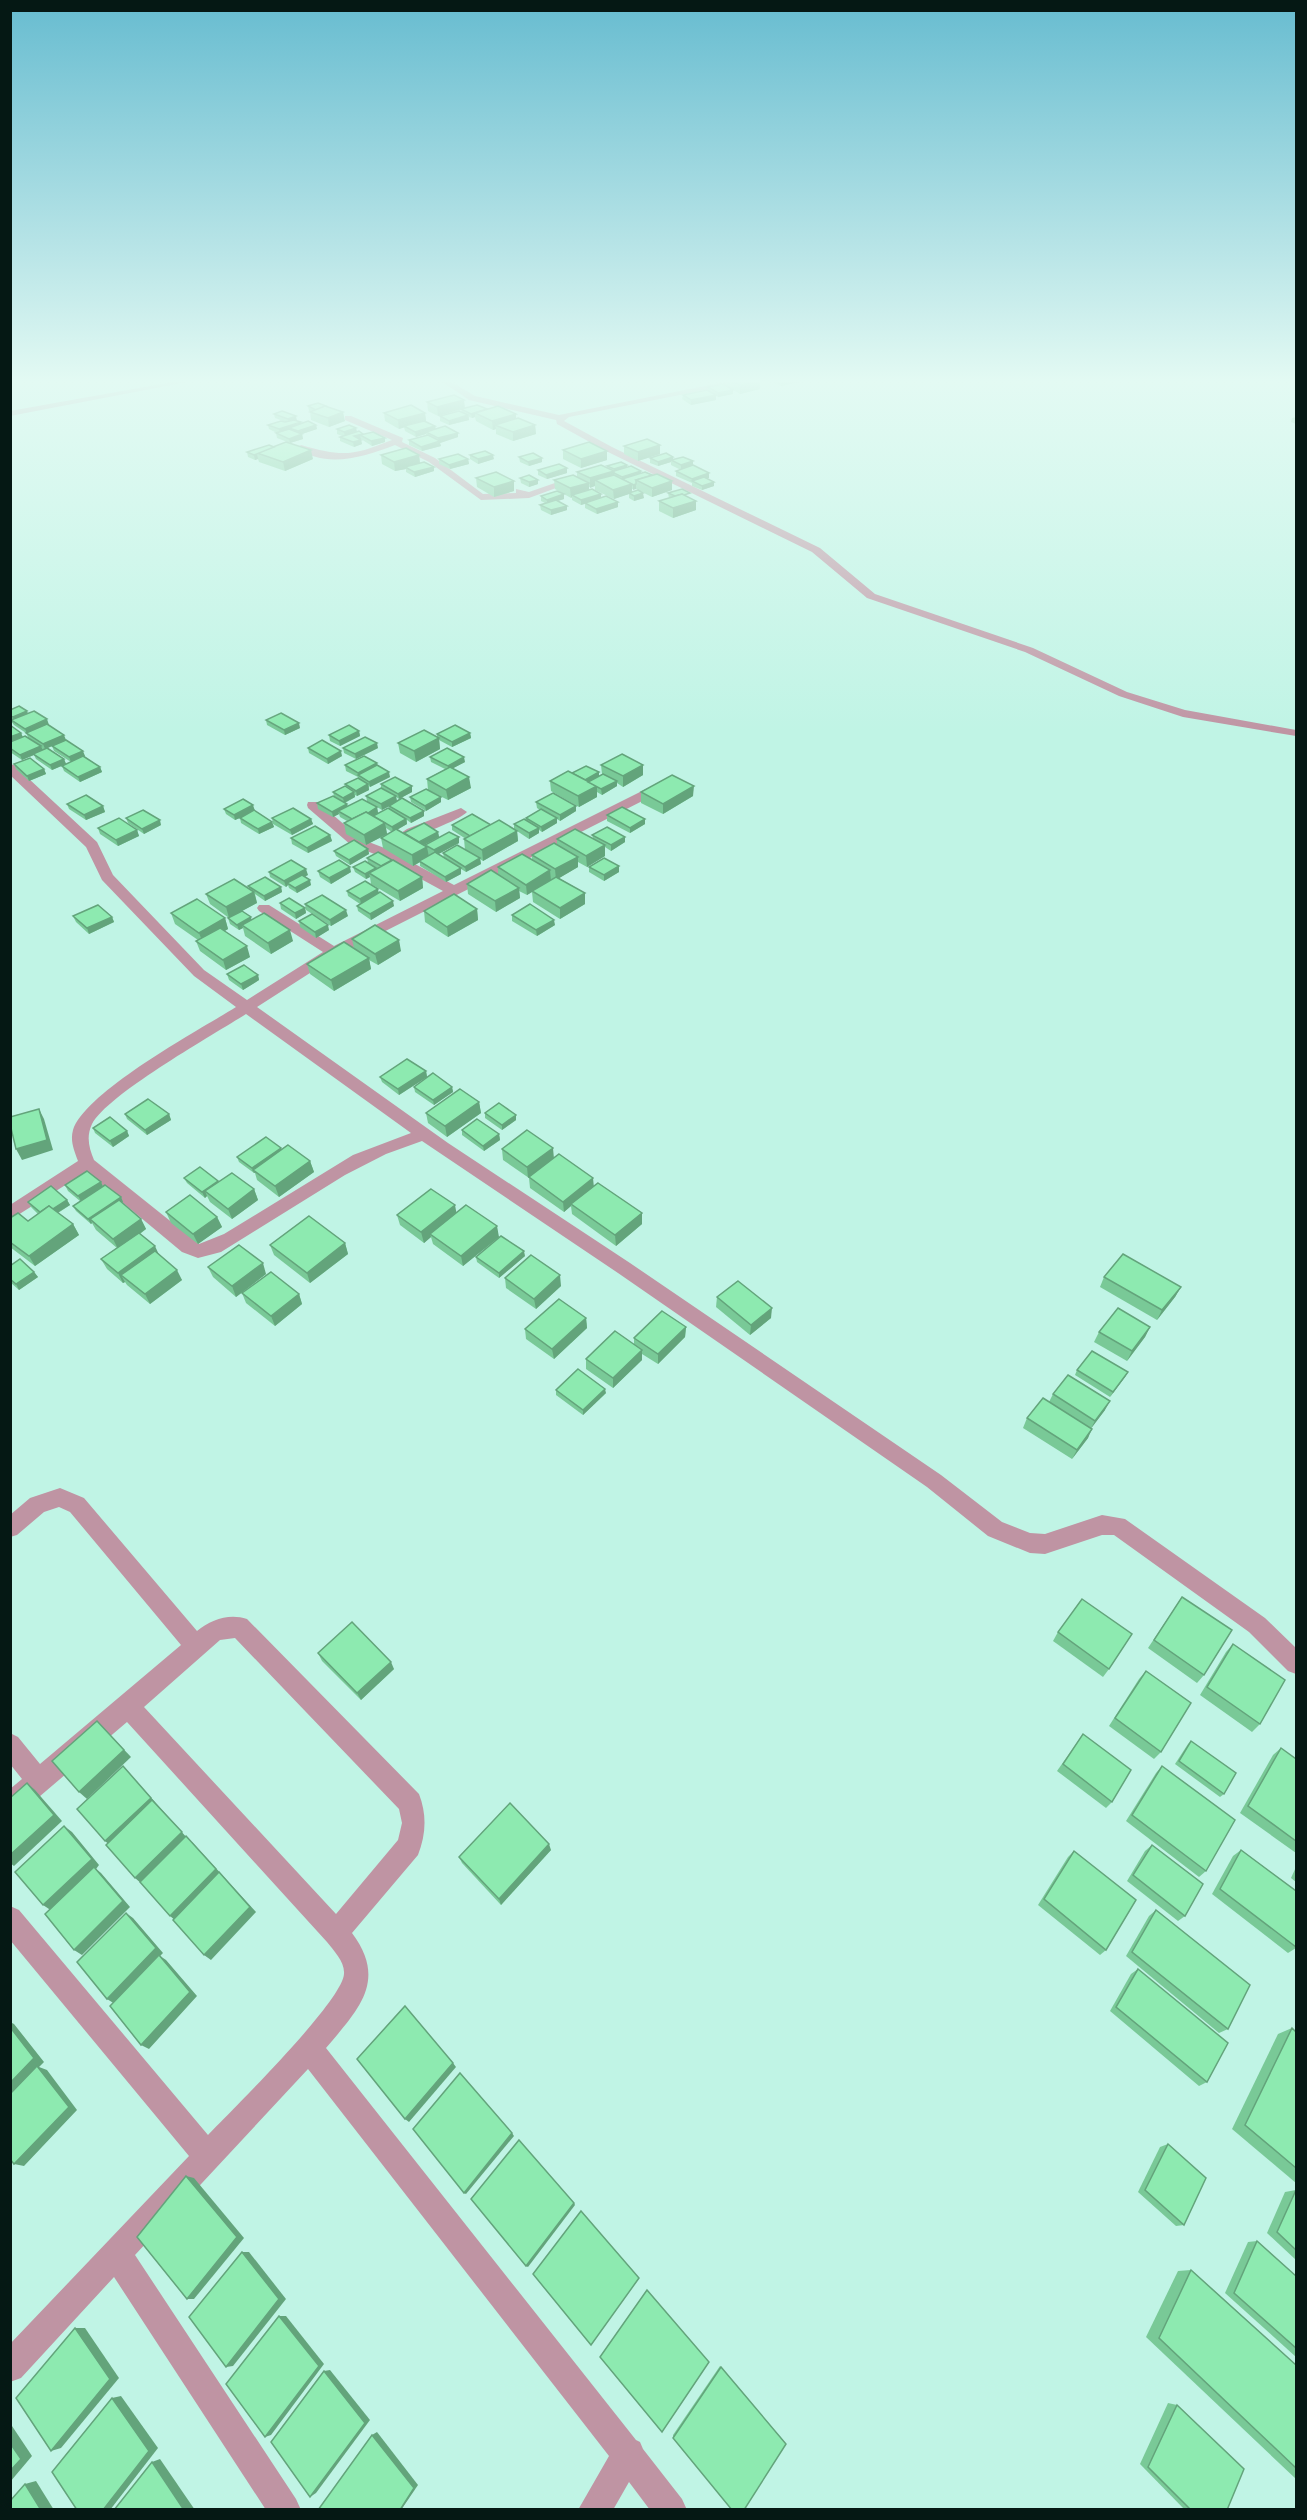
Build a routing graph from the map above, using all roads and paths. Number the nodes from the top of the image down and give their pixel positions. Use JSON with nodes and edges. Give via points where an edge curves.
{"nodes":[{"id":1,"x":706,"y":499,"type":"edge"},
{"id":2,"x":1296,"y":733,"type":"edge"},
{"id":3,"x":10,"y":768,"type":"edge"},
{"id":4,"x":669,"y":783,"type":"edge"},
{"id":5,"x":313,"y":805,"type":"dead end"},
{"id":6,"x":461,"y":812,"type":"dead end"},
{"id":7,"x":377,"y":850,"type":"junction"},
{"id":8,"x":454,"y":891,"type":"junction"},
{"id":9,"x":264,"y":908,"type":"dead end"},
{"id":10,"x":333,"y":952,"type":"junction"},
{"id":11,"x":245,"y":1008,"type":"junction"},
{"id":12,"x":424,"y":1135,"type":"junction"},
{"id":13,"x":87,"y":1163,"type":"junction"},
{"id":14,"x":10,"y":1214,"type":"edge"},
{"id":15,"x":10,"y":1528,"type":"edge"},
{"id":16,"x":196,"y":1646,"type":"junction"},
{"id":17,"x":1296,"y":1663,"type":"edge"},
{"id":18,"x":128,"y":1706,"type":"junction"},
{"id":19,"x":10,"y":1745,"type":"edge"},
{"id":20,"x":39,"y":1782,"type":"junction"},
{"id":21,"x":10,"y":1805,"type":"edge"},
{"id":22,"x":10,"y":1919,"type":"edge"},
{"id":23,"x":336,"y":1933,"type":"junction"},
{"id":24,"x":309,"y":2048,"type":"junction"},
{"id":25,"x":208,"y":2157,"type":"junction"},
{"id":26,"x":117,"y":2255,"type":"junction"},
{"id":27,"x":10,"y":2367,"type":"edge"},
{"id":28,"x":629,"y":2453,"type":"junction"},
{"id":29,"x":285,"y":2510,"type":"edge"},
{"id":30,"x":594,"y":2510,"type":"edge"},
{"id":31,"x":671,"y":2510,"type":"edge"}],
"edges":[{"from":1,"to":2,"type":"street","via":[[816,550],[871,596],[1029,650],[1123,694],[1163,707]]},
{"from":3,"to":11,"type":"street","via":[[92,845],[107,877],[199,973]]},
{"from":4,"to":8,"type":"street"},
{"from":5,"to":7,"type":"street","via":[[340,826],[344,834]]},
{"from":6,"to":7,"type":"street","via":[[424,825]]},
{"from":7,"to":8,"type":"street"},
{"from":8,"to":10,"type":"street"},
{"from":9,"to":10,"type":"street"},
{"from":10,"to":11,"type":"street"},
{"from":11,"to":12,"type":"street"},
{"from":11,"to":13,"type":"street","via":[[102,1102],[81,1132],[80,1143]]},
{"from":12,"to":13,"type":"street","via":[[380,1148],[223,1242],[198,1251],[188,1247]]},
{"from":12,"to":17,"type":"street","via":[[885,1448],[995,1529],[1030,1543],[1045,1544],[1102,1526],[1118,1526],[1257,1625]]},
{"from":13,"to":14,"type":"street"},
{"from":15,"to":16,"type":"street","via":[[37,1505],[60,1497],[77,1504]]},
{"from":16,"to":18,"type":"street"},
{"from":16,"to":23,"type":"street","via":[[215,1630],[239,1627],[410,1803],[414,1823],[409,1846]]},
{"from":18,"to":20,"type":"street"},
{"from":18,"to":23,"type":"street"},
{"from":19,"to":20,"type":"street"},
{"from":20,"to":21,"type":"street"},
{"from":22,"to":25,"type":"street"},
{"from":23,"to":24,"type":"street","via":[[358,1973],[353,1991]]},
{"from":24,"to":25,"type":"street"},
{"from":24,"to":28,"type":"street"},
{"from":25,"to":26,"type":"street"},
{"from":26,"to":27,"type":"street"},
{"from":26,"to":29,"type":"street"},
{"from":28,"to":30,"type":"street"},
{"from":28,"to":31,"type":"street"}]}
